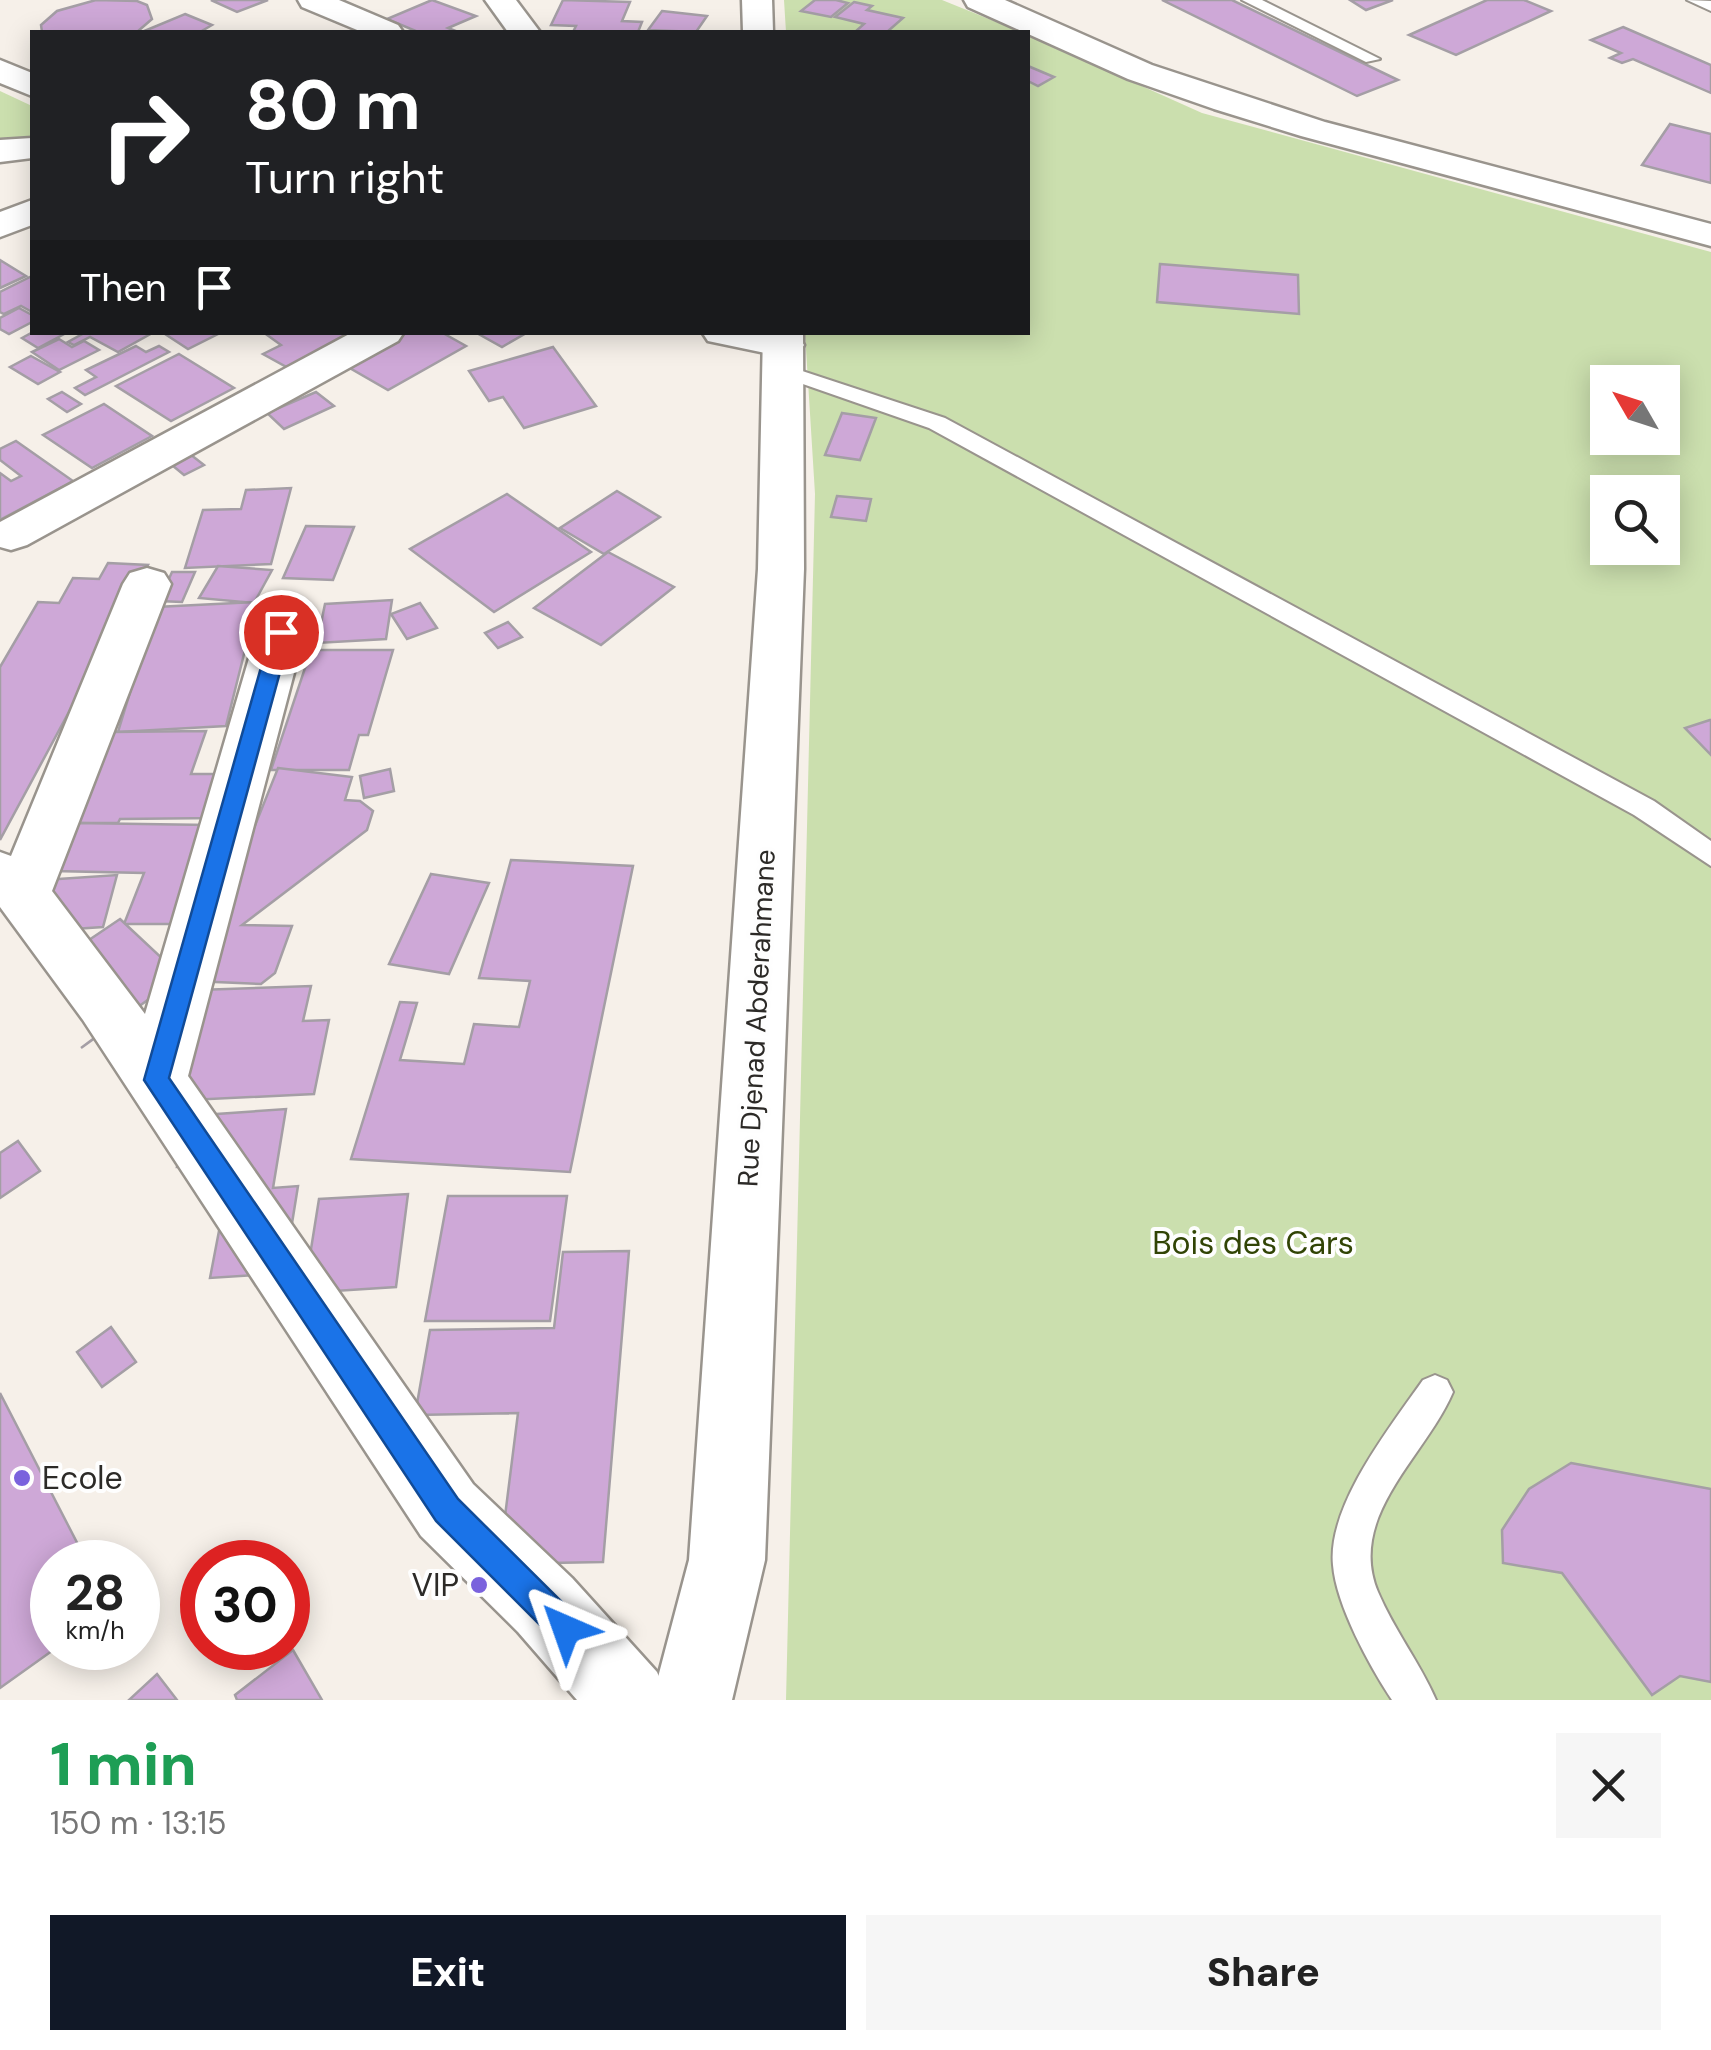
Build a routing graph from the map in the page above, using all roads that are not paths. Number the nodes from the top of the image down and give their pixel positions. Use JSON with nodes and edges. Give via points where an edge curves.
{"nodes":[{"id":1,"x":313,"y":0,"type":"edge"},
{"id":2,"x":500,"y":0,"type":"edge"},
{"id":3,"x":757,"y":0,"type":"edge"},
{"id":4,"x":980,"y":0,"type":"edge"},
{"id":5,"x":1052,"y":0,"type":"edge"},
{"id":6,"x":1250,"y":0,"type":"edge"},
{"id":7,"x":1695,"y":0,"type":"edge"},
{"id":8,"x":1711,"y":6,"type":"edge"},
{"id":9,"x":382,"y":30,"type":"edge"},
{"id":10,"x":522,"y":30,"type":"edge"},
{"id":11,"x":758,"y":30,"type":"edge"},
{"id":12,"x":1372,"y":58,"type":"dead end"},
{"id":13,"x":0,"y":70,"type":"edge"},
{"id":14,"x":30,"y":85,"type":"edge"},
{"id":15,"x":30,"y":148,"type":"edge"},
{"id":16,"x":0,"y":150,"type":"edge"},
{"id":17,"x":1711,"y":208,"type":"edge"},
{"id":18,"x":30,"y":212,"type":"edge"},
{"id":19,"x":0,"y":226,"type":"edge"},
{"id":20,"x":1711,"y":236,"type":"edge"},
{"id":21,"x":378,"y":335,"type":"edge"},
{"id":22,"x":733,"y":335,"type":"edge"},
{"id":23,"x":784,"y":349,"type":"edge"},
{"id":24,"x":11,"y":535,"type":"dead end"},
{"id":25,"x":147,"y":584,"type":"dead end"},
{"id":26,"x":281,"y":632,"type":"dead end"},
{"id":27,"x":1711,"y":855,"type":"edge"},
{"id":28,"x":12,"y":884,"type":"edge"},
{"id":29,"x":156,"y":1080,"type":"junction"},
{"id":30,"x":1435,"y":1392,"type":"dead end"},
{"id":31,"x":630,"y":1700,"type":"edge"},
{"id":32,"x":692,"y":1700,"type":"edge"},
{"id":33,"x":1416,"y":1700,"type":"edge"}],
"edges":[{"from":1,"to":9,"type":"street"},
{"from":2,"to":10,"type":"street"},
{"from":3,"to":11,"type":"street"},
{"from":4,"to":20,"type":"street","via":[[1140,72],[1226,102]]},
{"from":5,"to":17,"type":"street","via":[[1102,30],[1261,92]]},
{"from":6,"to":12,"type":"lane"},
{"from":7,"to":8,"type":"lane"},
{"from":13,"to":14,"type":"street"},
{"from":15,"to":16,"type":"street"},
{"from":18,"to":19,"type":"street"},
{"from":21,"to":24,"type":"street"},
{"from":22,"to":23,"type":"street"},
{"from":23,"to":27,"type":"lane","via":[[938,423],[1644,808]]},
{"from":23,"to":32,"type":"street","name":"Rue Djenad Abderahmane","via":[[781,568],[727,1560]]},
{"from":25,"to":28,"type":"street"},
{"from":26,"to":29,"type":"street"},
{"from":28,"to":29,"type":"street"},
{"from":29,"to":31,"type":"street","via":[[447,1510]]},
{"from":30,"to":33,"type":"lane","via":[[1381,1471],[1351,1562],[1400,1682]]}]}
